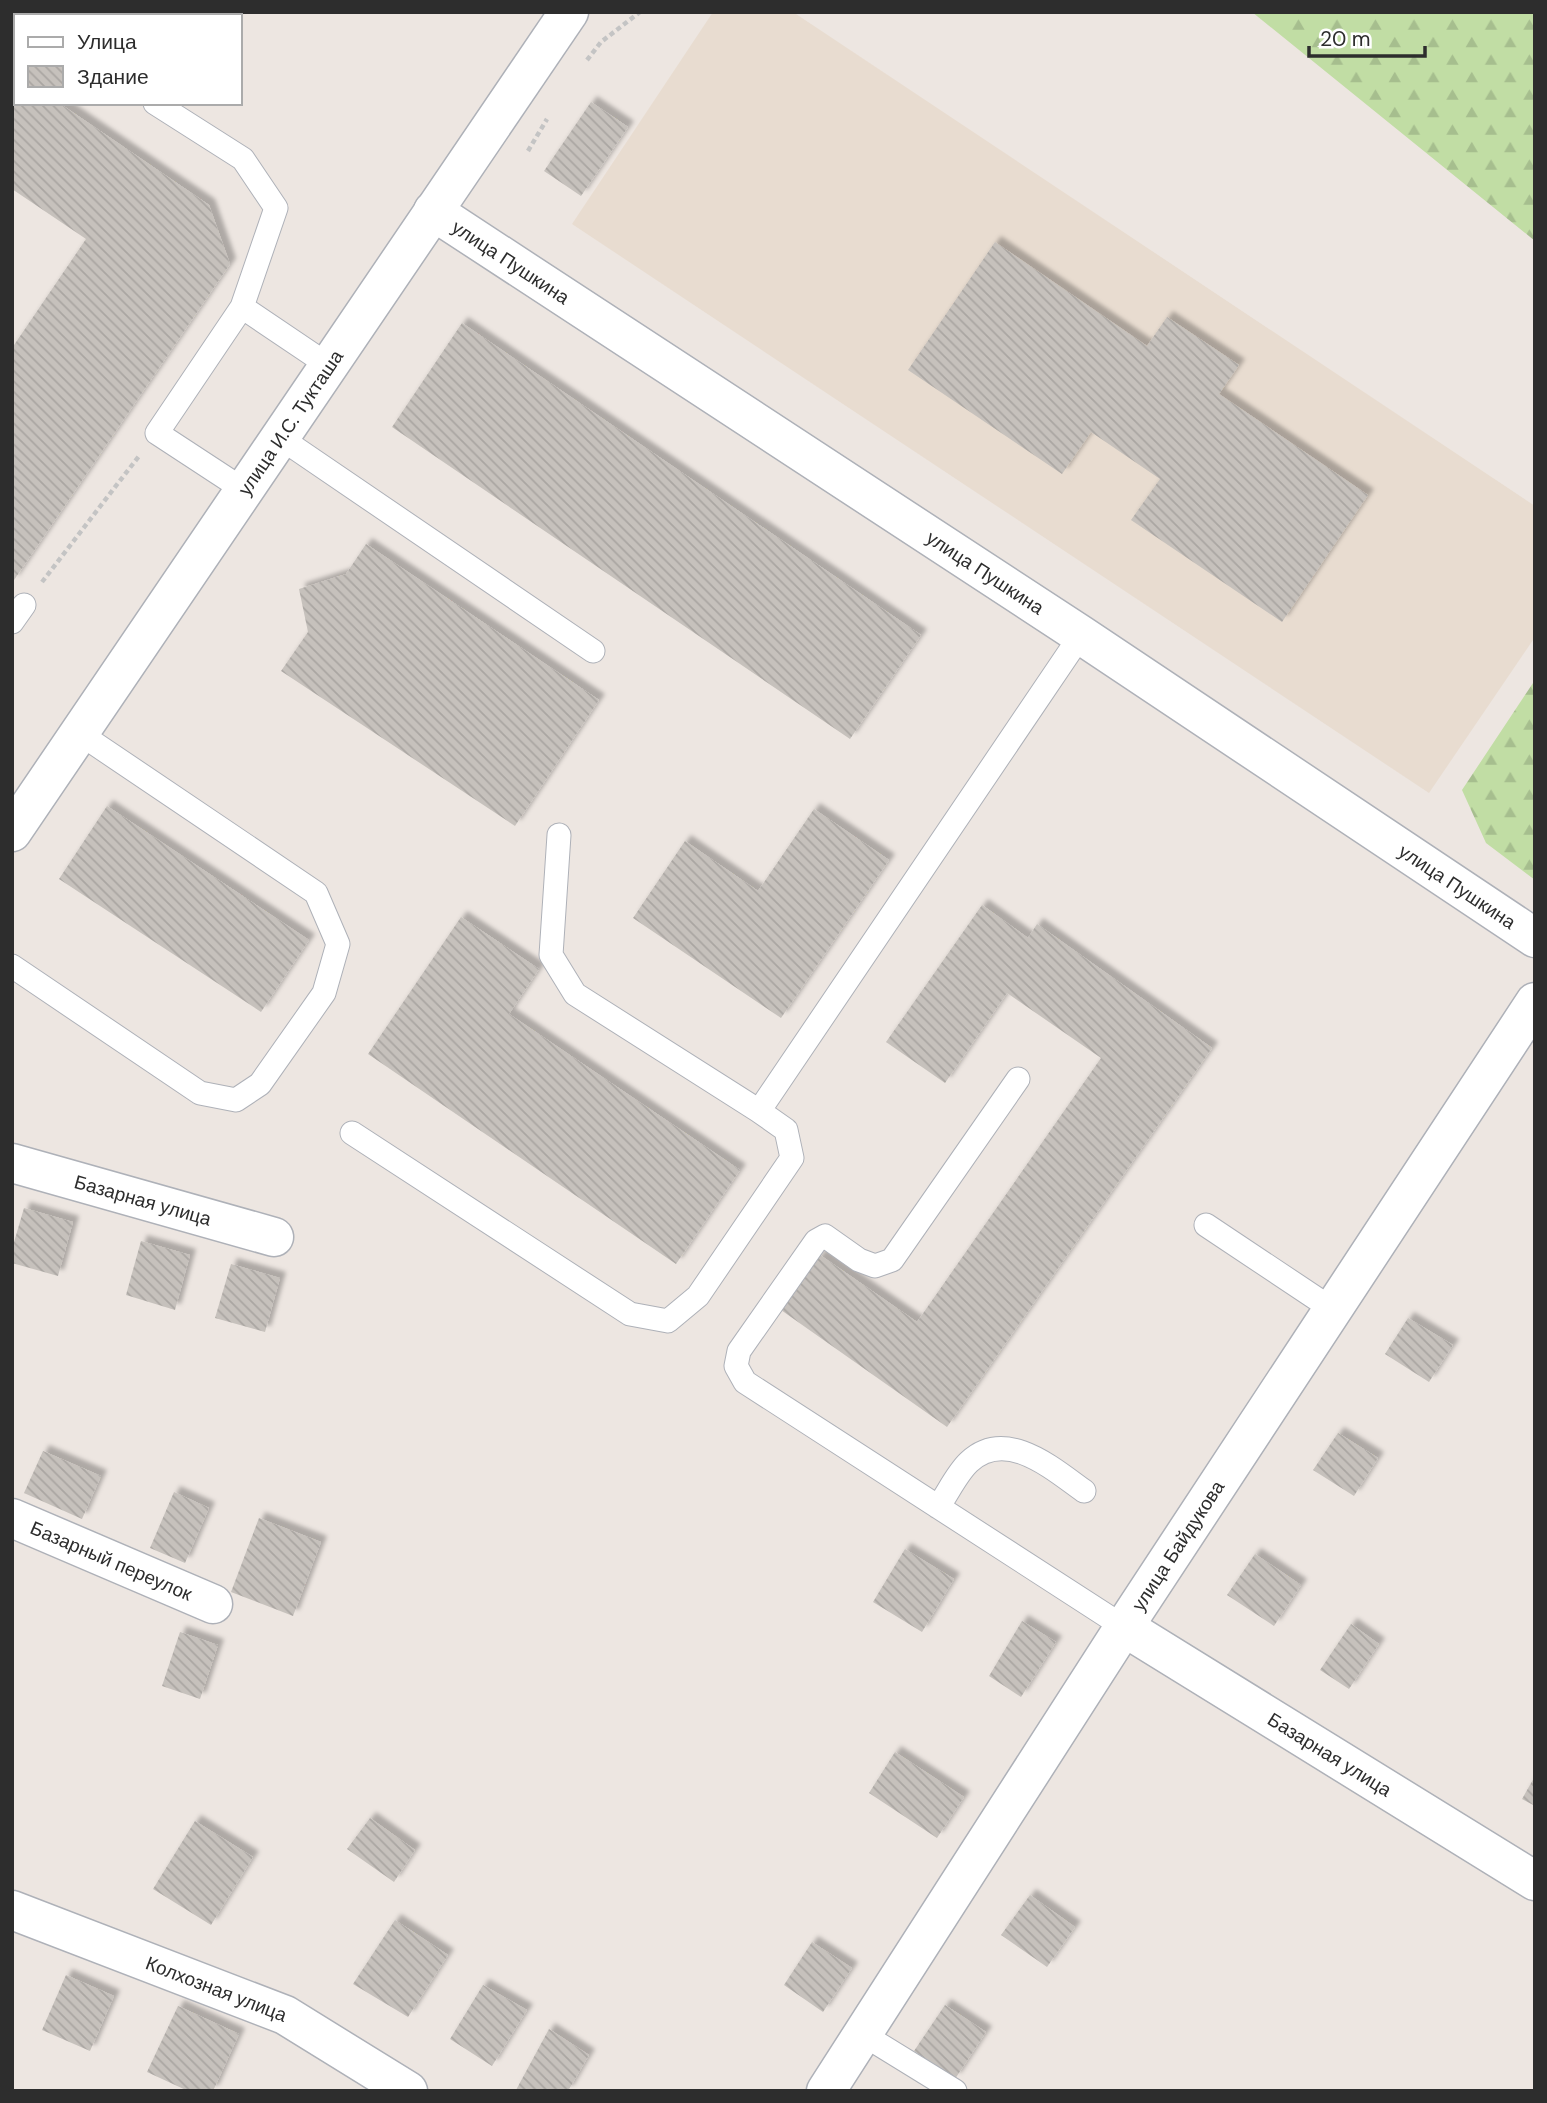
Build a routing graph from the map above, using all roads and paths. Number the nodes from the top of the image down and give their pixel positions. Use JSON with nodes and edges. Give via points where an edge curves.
{"nodes":[{"id":1,"x":569,"y":12,"type":"edge"},
{"id":2,"x":640,"y":12,"type":"edge"},
{"id":3,"x":580,"y":70,"type":"dead end"},
{"id":4,"x":158,"y":105,"type":"edge"},
{"id":5,"x":553,"y":109,"type":"dead end"},
{"id":6,"x":528,"y":151,"type":"dead end"},
{"id":7,"x":432,"y":211,"type":"junction"},
{"id":8,"x":242,"y":307,"type":"junction"},
{"id":9,"x":328,"y":365,"type":"junction"},
{"id":10,"x":157,"y":433,"type":"junction"},
{"id":11,"x":279,"y":437,"type":"junction"},
{"id":12,"x":244,"y":490,"type":"junction"},
{"id":13,"x":18,"y":613,"type":"edge"},
{"id":14,"x":1081,"y":635,"type":"junction"},
{"id":15,"x":593,"y":650,"type":"dead end"},
{"id":16,"x":79,"y":733,"type":"junction"},
{"id":17,"x":12,"y":832,"type":"edge"},
{"id":18,"x":559,"y":835,"type":"dead end"},
{"id":19,"x":1535,"y":938,"type":"edge"},
{"id":20,"x":12,"y":966,"type":"edge"},
{"id":21,"x":1535,"y":1002,"type":"edge"},
{"id":22,"x":1018,"y":1079,"type":"dead end"},
{"id":23,"x":759,"y":1111,"type":"junction"},
{"id":24,"x":352,"y":1133,"type":"dead end"},
{"id":25,"x":12,"y":1163,"type":"edge"},
{"id":26,"x":1206,"y":1225,"type":"dead end"},
{"id":27,"x":274,"y":1237,"type":"dead end"},
{"id":28,"x":1332,"y":1309,"type":"junction"},
{"id":29,"x":1084,"y":1490,"type":"dead end"},
{"id":30,"x":938,"y":1507,"type":"junction"},
{"id":31,"x":12,"y":1518,"type":"edge"},
{"id":32,"x":212,"y":1604,"type":"dead end"},
{"id":33,"x":1124,"y":1627,"type":"junction"},
{"id":34,"x":1535,"y":1881,"type":"edge"},
{"id":35,"x":12,"y":1910,"type":"edge"},
{"id":36,"x":864,"y":2035,"type":"junction"},
{"id":37,"x":408,"y":2091,"type":"edge"},
{"id":38,"x":826,"y":2091,"type":"edge"},
{"id":39,"x":955,"y":2091,"type":"edge"}],
"edges":[{"from":1,"to":7,"type":"street","name":"улица И.С. Тукташа"},
{"from":2,"to":3,"type":"path","via":[[601,42]]},
{"from":4,"to":8,"type":"lane","via":[[243,159],[276,208]]},
{"from":5,"to":6,"type":"path"},
{"from":7,"to":9,"type":"street","name":"улица И.С. Тукташа"},
{"from":7,"to":14,"type":"street","name":"улица Пушкина"},
{"from":8,"to":9,"type":"lane"},
{"from":8,"to":10,"type":"lane"},
{"from":9,"to":11,"type":"street","name":"улица И.С. Тукташа"},
{"from":10,"to":12,"type":"lane"},
{"from":10,"to":13,"type":"path"},
{"from":11,"to":12,"type":"street","name":"улица И.С. Тукташа"},
{"from":11,"to":15,"type":"lane"},
{"from":12,"to":16,"type":"street","name":"улица И.С. Тукташа"},
{"from":14,"to":19,"type":"street","name":"улица Пушкина"},
{"from":14,"to":23,"type":"lane"},
{"from":16,"to":17,"type":"street","name":"улица И.С. Тукташа"},
{"from":16,"to":20,"type":"lane","via":[[316,893],[338,944],[324,993],[260,1084],[236,1100],[200,1093]]},
{"from":18,"to":23,"type":"lane","via":[[551,955],[575,994]]},
{"from":21,"to":28,"type":"street","name":"улица Байдукова"},
{"from":22,"to":30,"type":"lane","via":[[892,1260],[876,1266],[825,1236],[816,1241],[737,1359],[745,1381]]},
{"from":23,"to":24,"type":"lane","via":[[786,1130],[792,1158],[698,1296],[668,1321],[629,1314]]},
{"from":25,"to":27,"type":"street","name":"Базарная улица"},
{"from":26,"to":28,"type":"lane"},
{"from":28,"to":33,"type":"street","name":"улица Байдукова"},
{"from":29,"to":30,"type":"lane","via":[[1038,1458],[1013,1449],[988,1449],[969,1462]]},
{"from":30,"to":33,"type":"lane"},
{"from":31,"to":32,"type":"street","name":"Базарный переулок"},
{"from":33,"to":34,"type":"street","name":"Базарная улица"},
{"from":33,"to":36,"type":"street","name":"улица Байдукова"},
{"from":35,"to":37,"type":"street","name":"Колхозная улица","via":[[285,2015]]},
{"from":36,"to":38,"type":"street","name":"улица Байдукова"},
{"from":36,"to":39,"type":"lane"}]}
